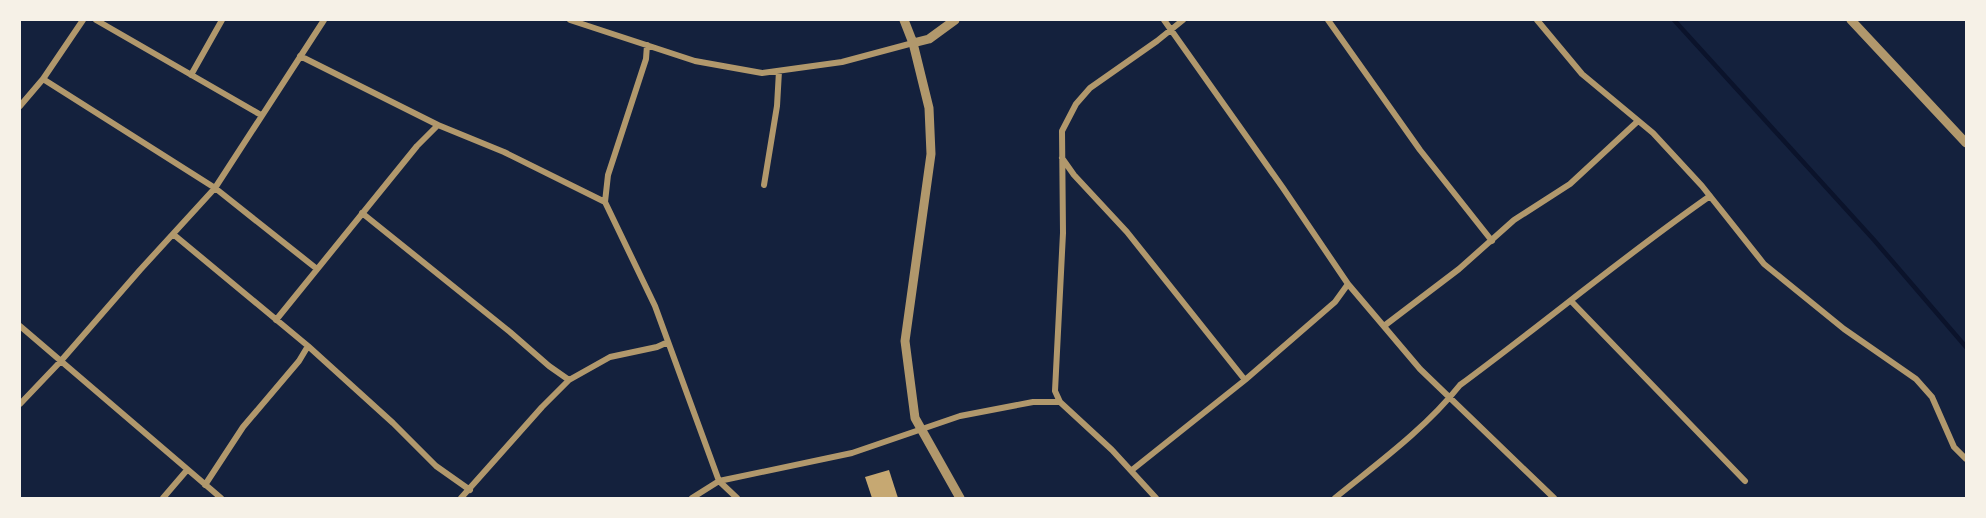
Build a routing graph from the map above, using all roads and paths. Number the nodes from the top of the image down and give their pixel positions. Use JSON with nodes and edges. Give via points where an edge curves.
{"nodes":[{"id":1,"x":83,"y":20,"type":"edge"},
{"id":2,"x":96,"y":20,"type":"edge"},
{"id":3,"x":222,"y":20,"type":"edge"},
{"id":4,"x":324,"y":20,"type":"edge"},
{"id":5,"x":570,"y":20,"type":"edge"},
{"id":6,"x":904,"y":20,"type":"edge"},
{"id":7,"x":955,"y":20,"type":"edge"},
{"id":8,"x":1164,"y":20,"type":"edge"},
{"id":9,"x":1183,"y":20,"type":"edge"},
{"id":10,"x":1328,"y":20,"type":"edge"},
{"id":11,"x":1537,"y":20,"type":"edge"},
{"id":12,"x":1851,"y":20,"type":"edge"},
{"id":13,"x":1170,"y":30,"type":"junction"},
{"id":14,"x":913,"y":43,"type":"junction"},
{"id":15,"x":647,"y":45,"type":"junction"},
{"id":16,"x":300,"y":56,"type":"junction"},
{"id":17,"x":779,"y":71,"type":"junction"},
{"id":18,"x":191,"y":75,"type":"junction"},
{"id":19,"x":43,"y":79,"type":"junction"},
{"id":20,"x":20,"y":106,"type":"edge"},
{"id":21,"x":261,"y":115,"type":"junction"},
{"id":22,"x":1638,"y":121,"type":"junction"},
{"id":23,"x":438,"y":125,"type":"junction"},
{"id":24,"x":1966,"y":143,"type":"edge"},
{"id":25,"x":1062,"y":158,"type":"junction"},
{"id":26,"x":764,"y":185,"type":"dead end"},
{"id":27,"x":215,"y":188,"type":"junction"},
{"id":28,"x":1710,"y":196,"type":"junction"},
{"id":29,"x":605,"y":202,"type":"junction"},
{"id":30,"x":362,"y":213,"type":"junction"},
{"id":31,"x":173,"y":234,"type":"junction"},
{"id":32,"x":1492,"y":242,"type":"junction"},
{"id":33,"x":317,"y":269,"type":"junction"},
{"id":34,"x":1348,"y":284,"type":"junction"},
{"id":35,"x":1571,"y":301,"type":"junction"},
{"id":36,"x":276,"y":320,"type":"junction"},
{"id":37,"x":20,"y":326,"type":"edge"},
{"id":38,"x":1384,"y":326,"type":"junction"},
{"id":39,"x":668,"y":342,"type":"junction"},
{"id":40,"x":308,"y":346,"type":"junction"},
{"id":41,"x":60,"y":362,"type":"junction"},
{"id":42,"x":569,"y":380,"type":"junction"},
{"id":43,"x":1245,"y":380,"type":"junction"},
{"id":44,"x":1450,"y":398,"type":"junction"},
{"id":45,"x":1060,"y":402,"type":"junction"},
{"id":46,"x":20,"y":404,"type":"edge"},
{"id":47,"x":922,"y":430,"type":"junction"},
{"id":48,"x":1966,"y":459,"type":"edge"},
{"id":49,"x":187,"y":470,"type":"junction"},
{"id":50,"x":1132,"y":470,"type":"junction"},
{"id":51,"x":719,"y":481,"type":"junction"},
{"id":52,"x":1745,"y":481,"type":"dead end"},
{"id":53,"x":205,"y":485,"type":"junction"},
{"id":54,"x":470,"y":490,"type":"junction"},
{"id":55,"x":163,"y":498,"type":"edge"},
{"id":56,"x":221,"y":498,"type":"edge"},
{"id":57,"x":461,"y":498,"type":"edge"},
{"id":58,"x":692,"y":498,"type":"edge"},
{"id":59,"x":737,"y":498,"type":"edge"},
{"id":60,"x":960,"y":498,"type":"edge"},
{"id":61,"x":1156,"y":498,"type":"edge"},
{"id":62,"x":1335,"y":498,"type":"edge"},
{"id":63,"x":1554,"y":498,"type":"edge"}],
"edges":[{"from":1,"to":19,"type":"street"},
{"from":2,"to":18,"type":"street"},
{"from":3,"to":18,"type":"street"},
{"from":4,"to":16,"type":"street"},
{"from":5,"to":15,"type":"street"},
{"from":6,"to":14,"type":"street"},
{"from":7,"to":14,"type":"street","via":[[929,39]]},
{"from":8,"to":13,"type":"street"},
{"from":9,"to":13,"type":"street"},
{"from":10,"to":32,"type":"street","via":[[1420,150]]},
{"from":11,"to":22,"type":"street","via":[[1582,74]]},
{"from":12,"to":24,"type":"street"},
{"from":13,"to":25,"type":"street","via":[[1090,88],[1076,104],[1062,131]]},
{"from":13,"to":34,"type":"street"},
{"from":14,"to":17,"type":"street","via":[[842,62]]},
{"from":14,"to":47,"type":"street","via":[[929,108],[931,154],[905,341],[915,418]]},
{"from":15,"to":17,"type":"street","via":[[695,61],[762,73]]},
{"from":15,"to":29,"type":"street","via":[[646,59],[608,175]]},
{"from":16,"to":21,"type":"street"},
{"from":16,"to":23,"type":"street"},
{"from":17,"to":26,"type":"street"},
{"from":18,"to":21,"type":"street"},
{"from":19,"to":20,"type":"street"},
{"from":19,"to":27,"type":"street"},
{"from":21,"to":27,"type":"street"},
{"from":22,"to":28,"type":"street"},
{"from":22,"to":32,"type":"street","via":[[1570,184],[1514,220]]},
{"from":23,"to":29,"type":"street","via":[[504,152]]},
{"from":23,"to":30,"type":"street"},
{"from":25,"to":43,"type":"street","via":[[1127,232]]},
{"from":25,"to":45,"type":"street","via":[[1055,391]]},
{"from":27,"to":31,"type":"street"},
{"from":27,"to":33,"type":"street"},
{"from":28,"to":35,"type":"street"},
{"from":28,"to":48,"type":"street","via":[[1764,264],[1844,329],[1916,379],[1932,397],[1954,447]]},
{"from":29,"to":39,"type":"street"},
{"from":30,"to":33,"type":"street"},
{"from":30,"to":42,"type":"street"},
{"from":31,"to":36,"type":"street"},
{"from":31,"to":41,"type":"street"},
{"from":32,"to":38,"type":"street"},
{"from":33,"to":36,"type":"street"},
{"from":34,"to":38,"type":"street"},
{"from":34,"to":43,"type":"street","via":[[1335,302]]},
{"from":35,"to":44,"type":"street","via":[[1460,385]]},
{"from":35,"to":52,"type":"street"},
{"from":36,"to":40,"type":"street"},
{"from":37,"to":41,"type":"street"},
{"from":38,"to":44,"type":"street","via":[[1419,369]]},
{"from":39,"to":42,"type":"street","via":[[610,357]]},
{"from":39,"to":51,"type":"street"},
{"from":40,"to":53,"type":"street","via":[[243,427]]},
{"from":40,"to":54,"type":"street","via":[[436,466]]},
{"from":41,"to":46,"type":"street"},
{"from":41,"to":49,"type":"street"},
{"from":42,"to":54,"type":"street"},
{"from":43,"to":50,"type":"street"},
{"from":44,"to":62,"type":"street"},
{"from":44,"to":63,"type":"street"},
{"from":45,"to":47,"type":"street","via":[[1033,402],[960,416]]},
{"from":45,"to":50,"type":"street"},
{"from":47,"to":51,"type":"street","via":[[852,453]]},
{"from":47,"to":60,"type":"street"},
{"from":49,"to":53,"type":"street"},
{"from":49,"to":55,"type":"street"},
{"from":50,"to":61,"type":"street"},
{"from":51,"to":58,"type":"street"},
{"from":51,"to":59,"type":"street"},
{"from":53,"to":56,"type":"street"},
{"from":54,"to":57,"type":"street"}]}
